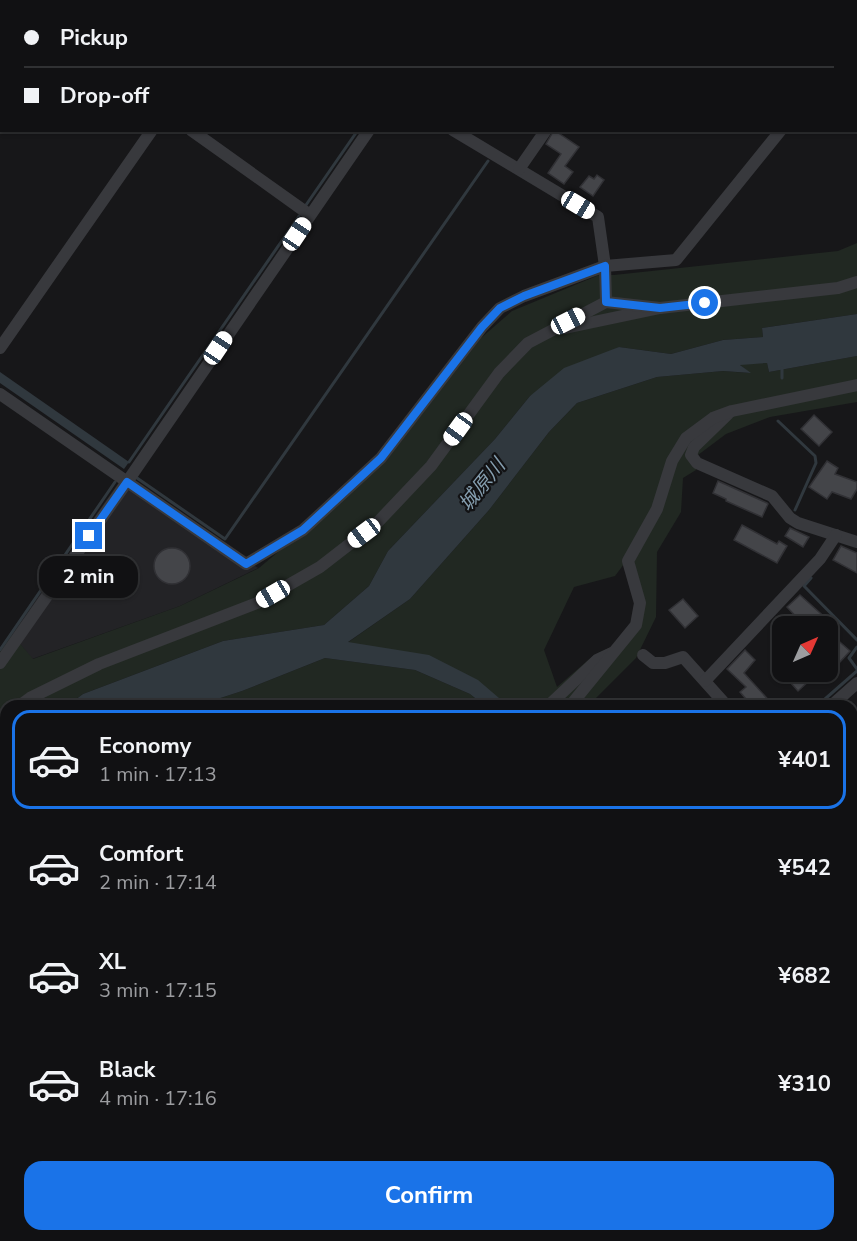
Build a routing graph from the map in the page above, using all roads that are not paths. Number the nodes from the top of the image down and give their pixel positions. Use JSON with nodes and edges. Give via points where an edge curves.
{"nodes":[{"id":1,"x":151,"y":132,"type":"edge"},
{"id":2,"x":194,"y":132,"type":"edge"},
{"id":3,"x":368,"y":132,"type":"edge"},
{"id":4,"x":456,"y":132,"type":"edge"},
{"id":5,"x":545,"y":132,"type":"edge"},
{"id":6,"x":779,"y":132,"type":"edge"},
{"id":7,"x":519,"y":169,"type":"junction"},
{"id":8,"x":310,"y":215,"type":"junction"},
{"id":9,"x":605,"y":266,"type":"junction"},
{"id":10,"x":857,"y":282,"type":"edge"},
{"id":11,"x":606,"y":302,"type":"junction"},
{"id":12,"x":660,"y":308,"type":"junction"},
{"id":13,"x":549,"y":331,"type":"junction"},
{"id":14,"x":0,"y":348,"type":"edge"},
{"id":15,"x":857,"y":385,"type":"edge"},
{"id":16,"x":0,"y":394,"type":"edge"},
{"id":17,"x":732,"y":411,"type":"junction"},
{"id":18,"x":127,"y":482,"type":"junction"},
{"id":19,"x":836,"y":535,"type":"junction"},
{"id":20,"x":857,"y":542,"type":"edge"},
{"id":21,"x":616,"y":651,"type":"junction"},
{"id":22,"x":643,"y":655,"type":"dead end"},
{"id":23,"x":0,"y":663,"type":"edge"},
{"id":24,"x":705,"y":681,"type":"junction"},
{"id":25,"x":857,"y":683,"type":"edge"},
{"id":26,"x":27,"y":700,"type":"edge"},
{"id":27,"x":554,"y":700,"type":"edge"},
{"id":28,"x":575,"y":700,"type":"edge"},
{"id":29,"x":722,"y":700,"type":"edge"},
{"id":30,"x":838,"y":700,"type":"edge"}],
"edges":[{"from":1,"to":14,"type":"street"},
{"from":2,"to":8,"type":"street"},
{"from":3,"to":8,"type":"street"},
{"from":4,"to":7,"type":"street"},
{"from":5,"to":7,"type":"street"},
{"from":6,"to":9,"type":"street","via":[[676,260]]},
{"from":7,"to":9,"type":"street","via":[[598,217]]},
{"from":8,"to":18,"type":"street"},
{"from":9,"to":11,"type":"street"},
{"from":9,"to":18,"type":"street","via":[[500,308],[381,458],[303,530],[246,564]]},
{"from":10,"to":12,"type":"street","via":[[838,288]]},
{"from":11,"to":12,"type":"street"},
{"from":11,"to":13,"type":"street"},
{"from":12,"to":13,"type":"street"},
{"from":13,"to":26,"type":"street","via":[[528,343],[499,373],[431,466],[378,522],[320,567],[257,603],[99,664]]},
{"from":15,"to":17,"type":"street"},
{"from":16,"to":18,"type":"street"},
{"from":17,"to":19,"type":"street","via":[[694,447],[691,455],[697,463],[772,496],[798,523]]},
{"from":17,"to":21,"type":"street","via":[[712,418],[686,438],[672,461],[657,509],[628,561],[640,603],[636,625]]},
{"from":18,"to":23,"type":"street"},
{"from":19,"to":20,"type":"street"},
{"from":19,"to":24,"type":"street","via":[[820,559]]},
{"from":21,"to":27,"type":"street","via":[[597,660]]},
{"from":21,"to":28,"type":"street"},
{"from":22,"to":24,"type":"street","via":[[653,663],[683,657]]},
{"from":24,"to":29,"type":"street"},
{"from":25,"to":30,"type":"street"}]}
